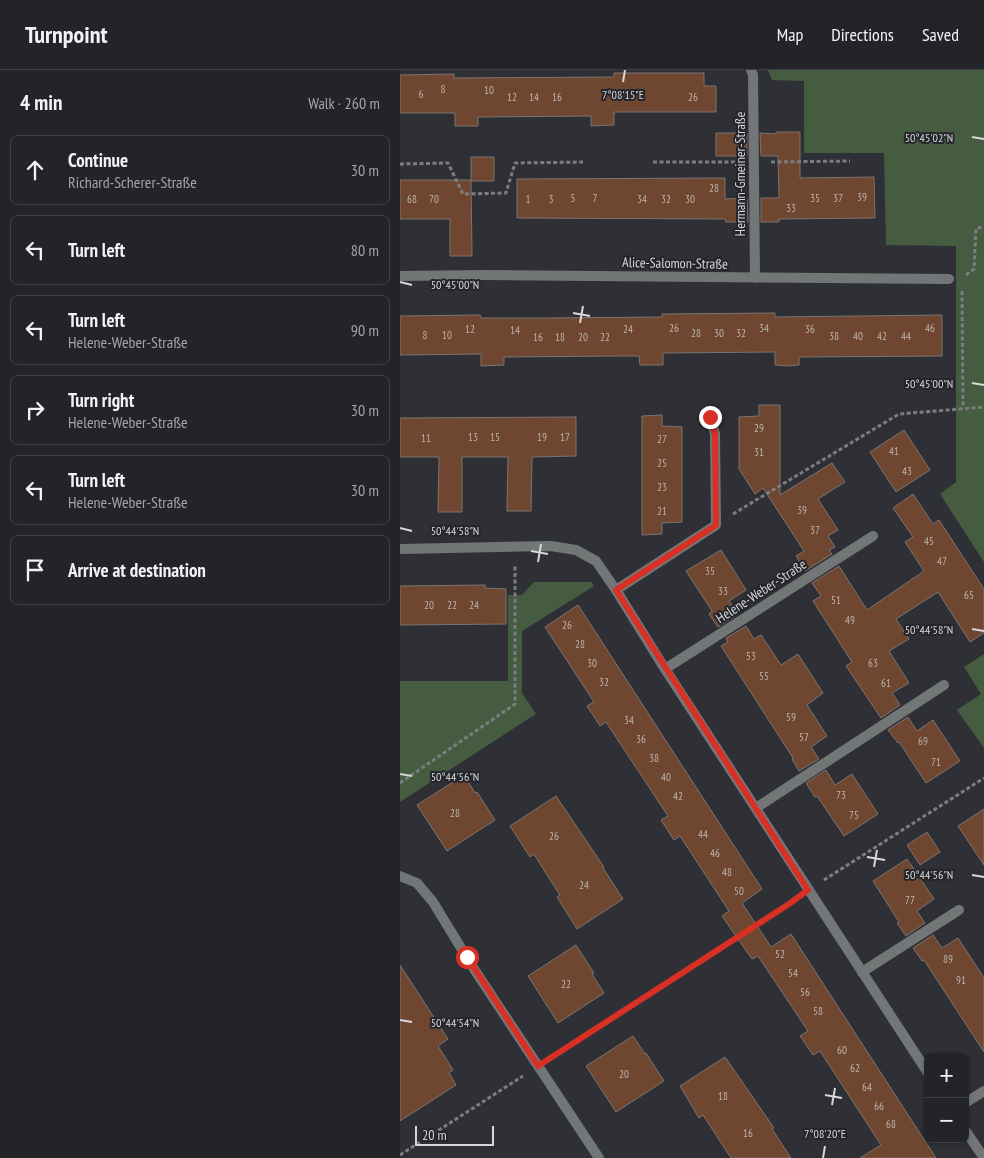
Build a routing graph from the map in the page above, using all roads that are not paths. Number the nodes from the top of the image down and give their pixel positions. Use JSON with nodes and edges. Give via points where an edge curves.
{"nodes":[{"id":1,"x":751,"y":70,"type":"edge"},
{"id":2,"x":400,"y":276,"type":"edge"},
{"id":3,"x":755,"y":278,"type":"junction"},
{"id":4,"x":949,"y":279,"type":"road end"},
{"id":5,"x":710,"y":417,"type":"dead end"},
{"id":6,"x":873,"y":536,"type":"dead end"},
{"id":7,"x":400,"y":549,"type":"edge"},
{"id":8,"x":616,"y":590,"type":"junction"},
{"id":9,"x":665,"y":669,"type":"junction"},
{"id":10,"x":944,"y":685,"type":"dead end"},
{"id":11,"x":756,"y":808,"type":"junction"},
{"id":12,"x":400,"y":876,"type":"edge"},
{"id":13,"x":959,"y":910,"type":"dead end"},
{"id":14,"x":862,"y":972,"type":"junction"},
{"id":15,"x":924,"y":1067,"type":"edge"},
{"id":16,"x":984,"y":1091,"type":"edge"},
{"id":17,"x":969,"y":1100,"type":"edge"},
{"id":18,"x":969,"y":1136,"type":"edge"},
{"id":19,"x":599,"y":1158,"type":"edge"},
{"id":20,"x":984,"y":1158,"type":"edge"}],
"edges":[{"from":1,"to":3,"type":"street","name":"Hermann-Gmeiner-Straße"},
{"from":2,"to":3,"type":"street","name":"Alice-Salomon-Straße"},
{"from":3,"to":4,"type":"street","name":"Alice-Salomon-Straße"},
{"from":5,"to":8,"type":"street","via":[[715,434],[716,525]]},
{"from":6,"to":9,"type":"street","name":"Helene-Weber-Straße"},
{"from":7,"to":8,"type":"street","via":[[552,546],[576,550],[596,561]]},
{"from":8,"to":9,"type":"street"},
{"from":9,"to":11,"type":"street"},
{"from":10,"to":11,"type":"street"},
{"from":11,"to":14,"type":"street"},
{"from":12,"to":19,"type":"street","via":[[417,883],[433,902]]},
{"from":13,"to":14,"type":"street"},
{"from":14,"to":15,"type":"street"},
{"from":16,"to":17,"type":"street"},
{"from":18,"to":20,"type":"street"}]}
